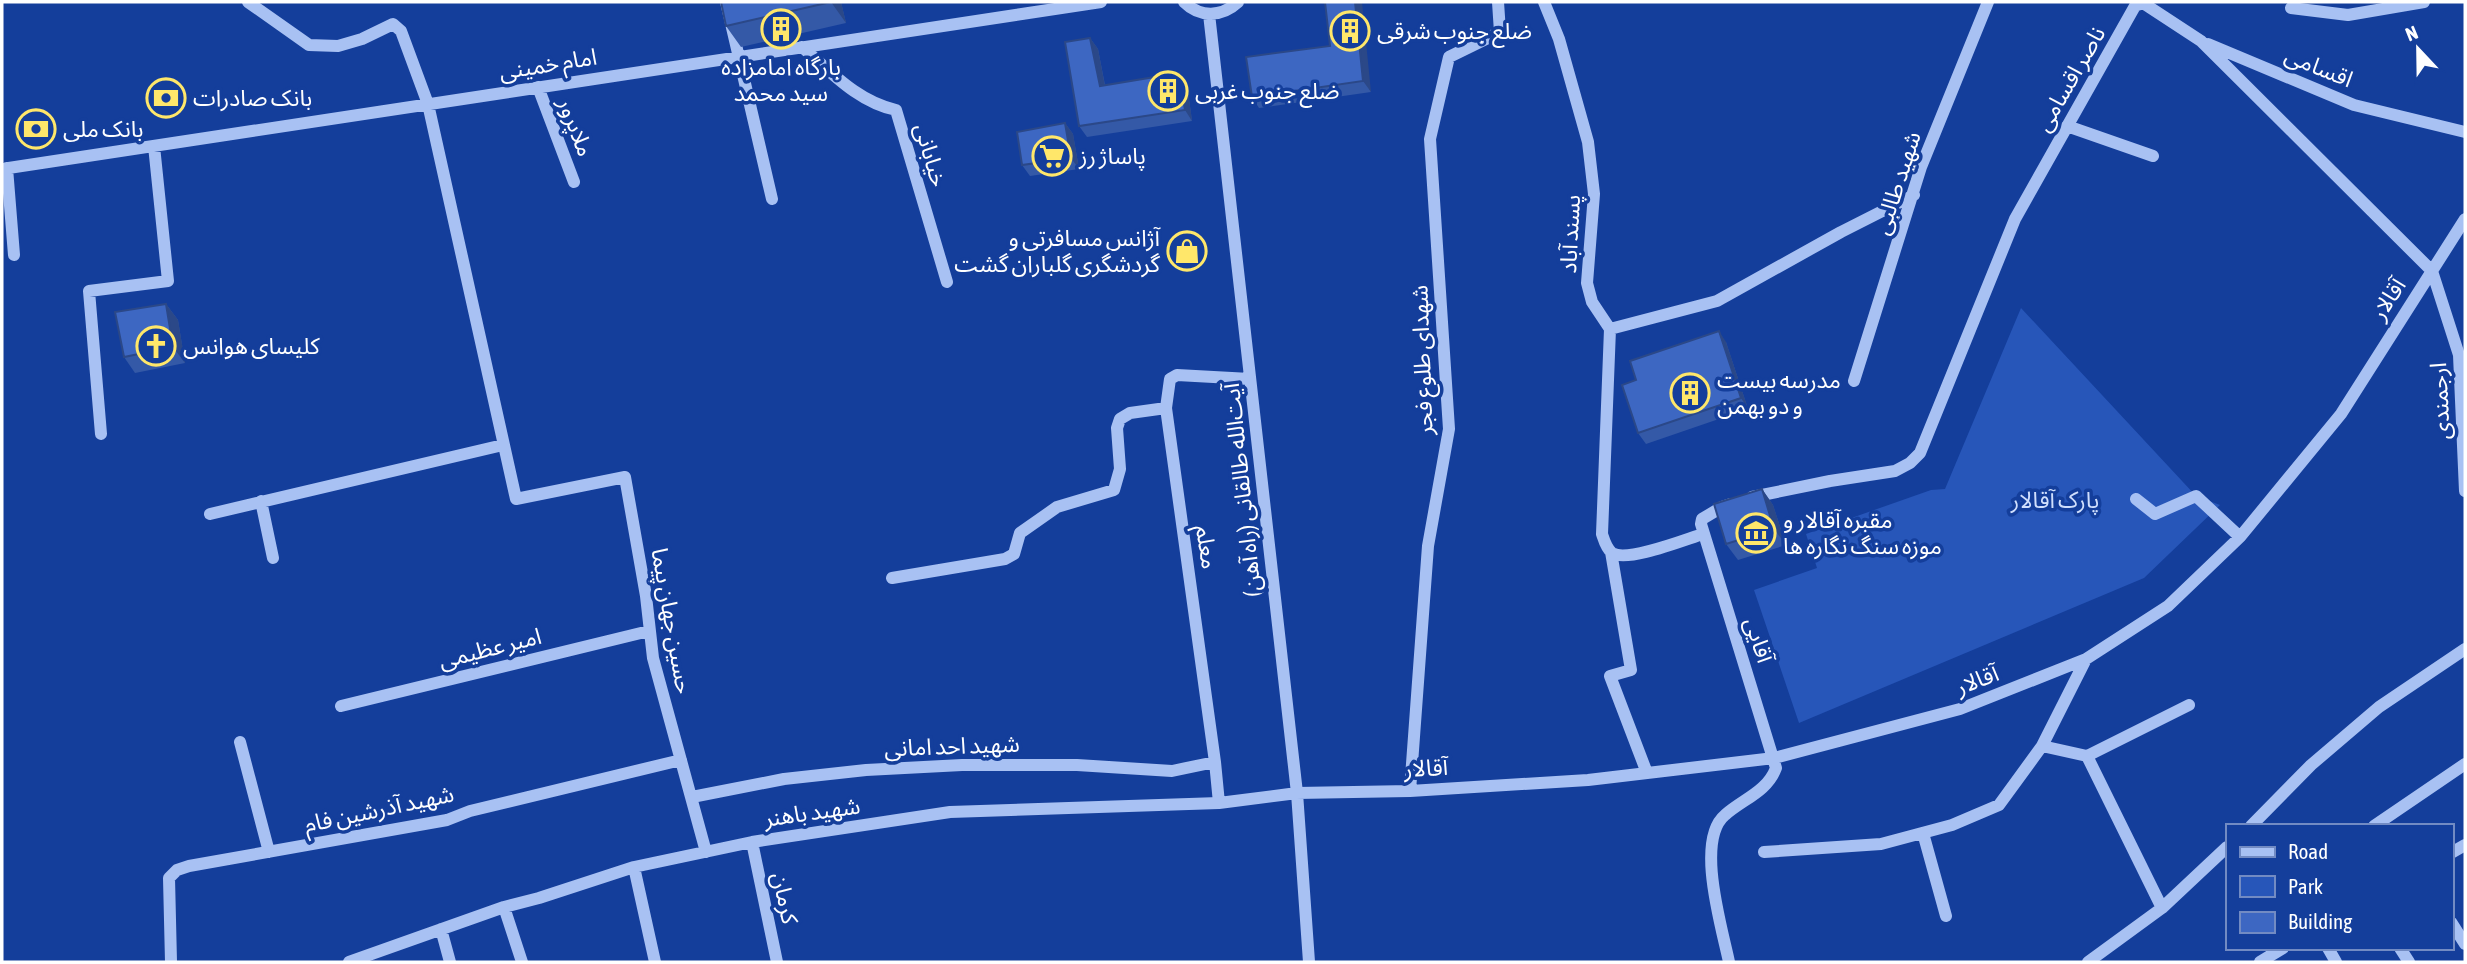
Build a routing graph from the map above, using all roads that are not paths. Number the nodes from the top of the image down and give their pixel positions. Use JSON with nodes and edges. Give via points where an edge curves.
{"nodes":[{"id":1,"x":248,"y":2,"type":"edge"},
{"id":2,"x":726,"y":2,"type":"edge"},
{"id":3,"x":1101,"y":2,"type":"edge"},
{"id":4,"x":1184,"y":2,"type":"edge"},
{"id":5,"x":1238,"y":2,"type":"edge"},
{"id":6,"x":1498,"y":2,"type":"edge"},
{"id":7,"x":1544,"y":2,"type":"edge"},
{"id":8,"x":1988,"y":2,"type":"edge"},
{"id":9,"x":2424,"y":2,"type":"edge"},
{"id":10,"x":1047,"y":6,"type":"edge"},
{"id":11,"x":2291,"y":9,"type":"dead end"},
{"id":12,"x":1209,"y":14,"type":"junction"},
{"id":13,"x":2201,"y":41,"type":"junction"},
{"id":14,"x":802,"y":47,"type":"junction"},
{"id":15,"x":738,"y":57,"type":"junction"},
{"id":16,"x":538,"y":87,"type":"junction"},
{"id":17,"x":428,"y":104,"type":"junction"},
{"id":18,"x":2067,"y":127,"type":"junction"},
{"id":19,"x":2465,"y":132,"type":"edge"},
{"id":20,"x":154,"y":145,"type":"junction"},
{"id":21,"x":2154,"y":156,"type":"dead end"},
{"id":22,"x":4,"y":168,"type":"edge"},
{"id":23,"x":574,"y":182,"type":"dead end"},
{"id":24,"x":1914,"y":195,"type":"junction"},
{"id":25,"x":772,"y":199,"type":"dead end"},
{"id":26,"x":2465,"y":219,"type":"edge"},
{"id":27,"x":14,"y":255,"type":"dead end"},
{"id":28,"x":2431,"y":271,"type":"junction"},
{"id":29,"x":947,"y":282,"type":"dead end"},
{"id":30,"x":1610,"y":329,"type":"junction"},
{"id":31,"x":1250,"y":379,"type":"junction"},
{"id":32,"x":1854,"y":381,"type":"dead end"},
{"id":33,"x":1166,"y":408,"type":"junction"},
{"id":34,"x":101,"y":434,"type":"dead end"},
{"id":35,"x":503,"y":445,"type":"junction"},
{"id":36,"x":2465,"y":491,"type":"edge"},
{"id":37,"x":2136,"y":499,"type":"dead end"},
{"id":38,"x":261,"y":501,"type":"junction"},
{"id":39,"x":210,"y":514,"type":"dead end"},
{"id":40,"x":1703,"y":534,"type":"junction"},
{"id":41,"x":2241,"y":537,"type":"junction"},
{"id":42,"x":1611,"y":552,"type":"junction"},
{"id":43,"x":273,"y":558,"type":"dead end"},
{"id":44,"x":892,"y":578,"type":"dead end"},
{"id":45,"x":649,"y":631,"type":"junction"},
{"id":46,"x":2465,"y":649,"type":"edge"},
{"id":47,"x":2086,"y":659,"type":"junction"},
{"id":48,"x":2189,"y":705,"type":"dead end"},
{"id":49,"x":341,"y":706,"type":"dead end"},
{"id":50,"x":240,"y":742,"type":"dead end"},
{"id":51,"x":2042,"y":746,"type":"junction"},
{"id":52,"x":2087,"y":756,"type":"junction"},
{"id":53,"x":1774,"y":758,"type":"junction"},
{"id":54,"x":681,"y":760,"type":"junction"},
{"id":55,"x":1215,"y":762,"type":"junction"},
{"id":56,"x":2465,"y":764,"type":"edge"},
{"id":57,"x":1647,"y":773,"type":"junction"},
{"id":58,"x":1410,"y":791,"type":"junction"},
{"id":59,"x":1297,"y":793,"type":"junction"},
{"id":60,"x":692,"y":797,"type":"junction"},
{"id":61,"x":1219,"y":803,"type":"junction"},
{"id":62,"x":2253,"y":824,"type":"edge"},
{"id":63,"x":2377,"y":824,"type":"edge"},
{"id":64,"x":1923,"y":833,"type":"junction"},
{"id":65,"x":752,"y":842,"type":"junction"},
{"id":66,"x":2226,"y":848,"type":"edge"},
{"id":67,"x":269,"y":852,"type":"junction"},
{"id":68,"x":706,"y":852,"type":"junction"},
{"id":69,"x":1764,"y":852,"type":"dead end"},
{"id":70,"x":634,"y":867,"type":"junction"},
{"id":71,"x":504,"y":906,"type":"junction"},
{"id":72,"x":2162,"y":908,"type":"junction"},
{"id":73,"x":1947,"y":916,"type":"dead end"},
{"id":74,"x":2453,"y":925,"type":"edge"},
{"id":75,"x":441,"y":929,"type":"junction"},
{"id":76,"x":2465,"y":944,"type":"edge"},
{"id":77,"x":2280,"y":950,"type":"edge"},
{"id":78,"x":171,"y":962,"type":"edge"},
{"id":79,"x":349,"y":962,"type":"edge"},
{"id":80,"x":450,"y":962,"type":"edge"},
{"id":81,"x":522,"y":962,"type":"edge"},
{"id":82,"x":655,"y":962,"type":"edge"},
{"id":83,"x":777,"y":962,"type":"edge"},
{"id":84,"x":1309,"y":962,"type":"edge"},
{"id":85,"x":1729,"y":962,"type":"edge"},
{"id":86,"x":2088,"y":962,"type":"edge"},
{"id":87,"x":2260,"y":962,"type":"edge"}],
"edges":[{"from":1,"to":17,"type":"street","via":[[309,45],[338,46],[393,24],[401,31]]},
{"from":2,"to":15,"type":"street"},
{"from":3,"to":10,"type":"street","name":"امام خمینی"},
{"from":4,"to":12,"type":"street"},
{"from":5,"to":12,"type":"street","via":[[1221,13]]},
{"from":6,"to":58,"type":"street","name":"شهدای طلوع فجر","via":[[1500,32],[1449,57],[1430,139],[1449,429],[1428,545]]},
{"from":7,"to":30,"type":"street","name":"پسند آباد","via":[[1588,142],[1594,194],[1587,283],[1592,302]]},
{"from":8,"to":24,"type":"street","name":"شهید طالبی"},
{"from":9,"to":11,"type":"street","via":[[2348,15]]},
{"from":10,"to":14,"type":"street","name":"امام خمینی"},
{"from":12,"to":31,"type":"street","name":"(راه آهن) آیت‌الله طالقانی"},
{"from":13,"to":18,"type":"street","name":"ناصر اقسامی","via":[[2143,3],[2135,6]]},
{"from":13,"to":19,"type":"street","name":"اقسامی","via":[[2354,105]]},
{"from":13,"to":28,"type":"street","name":"ناصر اقسامی"},
{"from":14,"to":15,"type":"street","name":"امام خمینی"},
{"from":14,"to":29,"type":"street","name":"خیابانی","via":[[854,92],[896,110]]},
{"from":15,"to":16,"type":"street","name":"امام خمینی"},
{"from":15,"to":25,"type":"street"},
{"from":16,"to":17,"type":"street","name":"امام خمینی"},
{"from":16,"to":23,"type":"street","name":"ملاپرور"},
{"from":17,"to":20,"type":"street","name":"امام خمینی"},
{"from":17,"to":35,"type":"street"},
{"from":18,"to":21,"type":"street"},
{"from":18,"to":40,"type":"street","name":"ناصر اقسامی","via":[[2015,219],[1920,453],[1895,471],[1757,496],[1722,507],[1702,519]]},
{"from":20,"to":22,"type":"street","name":"امام خمینی"},
{"from":20,"to":34,"type":"street","via":[[168,281],[89,290]]},
{"from":22,"to":27,"type":"street"},
{"from":24,"to":30,"type":"street","via":[[1717,300]]},
{"from":24,"to":32,"type":"street","name":"شهید طالبی"},
{"from":26,"to":28,"type":"street","name":"آقالار"},
{"from":28,"to":36,"type":"street","name":"ارجمندی","via":[[2459,355]]},
{"from":28,"to":41,"type":"street","name":"آقالار","via":[[2342,414]]},
{"from":30,"to":42,"type":"street","via":[[1602,534]]},
{"from":31,"to":33,"type":"street","name":"معلم","via":[[1177,375],[1170,379]]},
{"from":31,"to":59,"type":"street","name":"(راه آهن) آیت‌الله طالقانی"},
{"from":33,"to":44,"type":"street","via":[[1130,413],[1120,419],[1114,490],[1057,507],[1020,533],[1014,554]]},
{"from":33,"to":55,"type":"street","name":"معلم"},
{"from":35,"to":38,"type":"street"},
{"from":35,"to":45,"type":"street","name":"حسین جهان پیما","via":[[516,499],[625,477]]},
{"from":37,"to":41,"type":"street","via":[[2155,514],[2196,496]]},
{"from":38,"to":39,"type":"street"},
{"from":38,"to":43,"type":"street"},
{"from":40,"to":42,"type":"street","via":[[1636,554]]},
{"from":40,"to":53,"type":"street","name":"آقایی"},
{"from":41,"to":47,"type":"street","name":"آقالار","via":[[2168,606]]},
{"from":42,"to":57,"type":"street","via":[[1631,670],[1609,676]]},
{"from":45,"to":49,"type":"street","name":"امیر عظیمی"},
{"from":45,"to":54,"type":"street","name":"حسین جهان پیما"},
{"from":46,"to":62,"type":"street","via":[[2379,707],[2311,765]]},
{"from":47,"to":51,"type":"street"},
{"from":47,"to":53,"type":"street","name":"آقالار","via":[[1960,709]]},
{"from":48,"to":52,"type":"street"},
{"from":50,"to":67,"type":"street"},
{"from":51,"to":52,"type":"street"},
{"from":51,"to":64,"type":"street","via":[[1999,805]]},
{"from":52,"to":72,"type":"street"},
{"from":53,"to":57,"type":"street","name":"آقالار"},
{"from":53,"to":85,"type":"street","via":[[1771,781],[1722,817],[1711,840],[1714,892]]},
{"from":54,"to":60,"type":"street","name":"حسین جهان پیما"},
{"from":54,"to":67,"type":"street","name":"شهید آذرشین فام","via":[[447,820]]},
{"from":55,"to":60,"type":"street","name":"شهید احد امانی","via":[[1172,771],[1077,765],[866,770],[783,779]]},
{"from":55,"to":61,"type":"street","name":"معلم"},
{"from":56,"to":63,"type":"street"},
{"from":57,"to":58,"type":"street","name":"آقالار"},
{"from":58,"to":59,"type":"street","name":"آقالار"},
{"from":59,"to":61,"type":"street","name":"شهید باهنر"},
{"from":59,"to":84,"type":"street","name":"(راه آهن) آیت‌الله طالقانی"},
{"from":60,"to":68,"type":"street","name":"حسین جهان پیما"},
{"from":61,"to":65,"type":"street","name":"شهید باهنر","via":[[950,812]]},
{"from":64,"to":69,"type":"street","via":[[1881,844]]},
{"from":64,"to":73,"type":"street"},
{"from":65,"to":68,"type":"street","name":"شهید باهنر"},
{"from":65,"to":83,"type":"street","name":"کرمان"},
{"from":66,"to":72,"type":"street"},
{"from":67,"to":78,"type":"street","name":"شهید آذرشین فام","via":[[189,866],[169,878]]},
{"from":68,"to":70,"type":"street","name":"شهید باهنر"},
{"from":70,"to":71,"type":"street","name":"شهید باهنر"},
{"from":70,"to":82,"type":"street"},
{"from":71,"to":75,"type":"street","name":"شهید باهنر"},
{"from":71,"to":81,"type":"street"},
{"from":72,"to":86,"type":"street"},
{"from":74,"to":76,"type":"street"},
{"from":75,"to":79,"type":"street","name":"شهید باهنر"},
{"from":75,"to":80,"type":"street"},
{"from":77,"to":87,"type":"street"}]}
